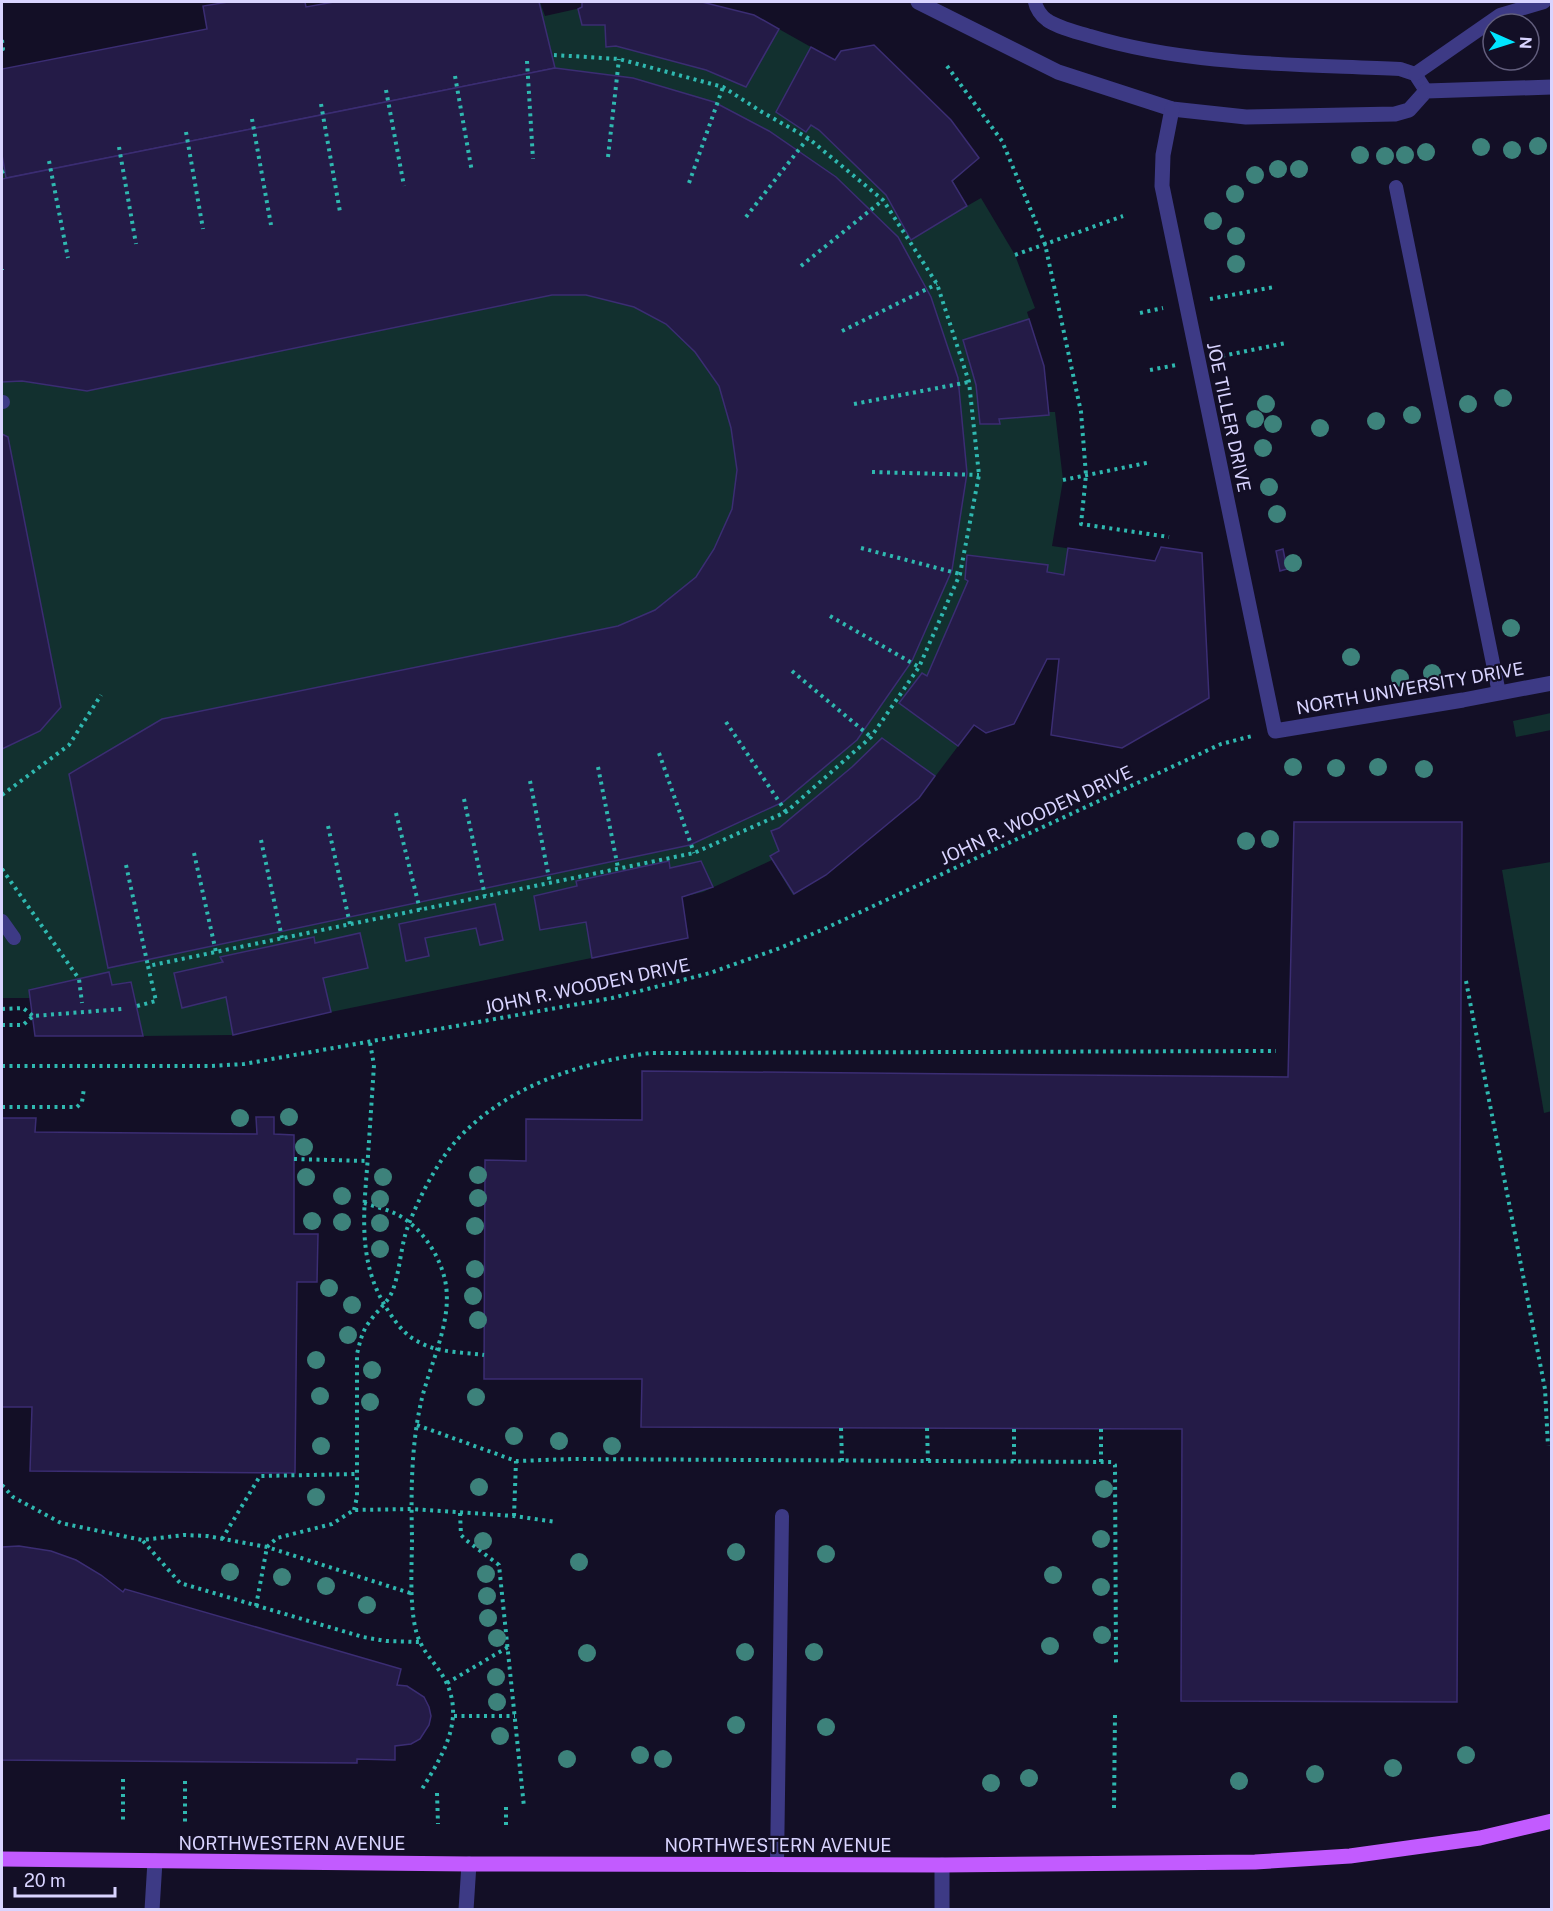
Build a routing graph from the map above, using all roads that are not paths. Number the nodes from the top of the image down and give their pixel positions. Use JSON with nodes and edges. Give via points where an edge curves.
{"nodes":[{"id":1,"x":918,"y":2,"type":"edge"},
{"id":2,"x":1035,"y":2,"type":"edge"},
{"id":3,"x":1544,"y":2,"type":"edge"},
{"id":4,"x":1415,"y":74,"type":"junction"},
{"id":5,"x":1551,"y":87,"type":"edge"},
{"id":6,"x":1426,"y":91,"type":"junction"},
{"id":7,"x":1172,"y":109,"type":"junction"},
{"id":8,"x":1396,"y":187,"type":"dead end"},
{"id":9,"x":1551,"y":683,"type":"edge"},
{"id":10,"x":1499,"y":693,"type":"junction"},
{"id":11,"x":1275,"y":731,"type":"joint"},
{"id":12,"x":2,"y":921,"type":"edge"},
{"id":13,"x":14,"y":939,"type":"dead end"},
{"id":14,"x":782,"y":1516,"type":"dead end"},
{"id":15,"x":1551,"y":1821,"type":"edge"},
{"id":16,"x":2,"y":1859,"type":"edge"},
{"id":17,"x":155,"y":1861,"type":"junction"},
{"id":18,"x":469,"y":1864,"type":"junction"},
{"id":19,"x":777,"y":1864,"type":"junction"},
{"id":20,"x":942,"y":1865,"type":"junction"},
{"id":21,"x":152,"y":1910,"type":"edge"},
{"id":22,"x":465,"y":1910,"type":"edge"},
{"id":23,"x":942,"y":1910,"type":"edge"}],
"edges":[{"from":1,"to":7,"type":"street","via":[[1058,72]]},
{"from":2,"to":4,"type":"lane","via":[[1047,20],[1103,40],[1151,50],[1228,61],[1400,69]]},
{"from":3,"to":4,"type":"lane","via":[[1500,15]]},
{"from":4,"to":6,"type":"lane"},
{"from":5,"to":6,"type":"street"},
{"from":6,"to":7,"type":"street","via":[[1409,110],[1395,114],[1246,117]]},
{"from":7,"to":11,"type":"street","name":"JOE TILLER DRIVE","via":[[1163,154],[1162,186]]},
{"from":8,"to":10,"type":"lane"},
{"from":9,"to":10,"type":"street","name":"NORTH UNIVERSITY DRIVE"},
{"from":10,"to":11,"type":"street","name":"NORTH UNIVERSITY DRIVE"},
{"from":12,"to":13,"type":"lane"},
{"from":14,"to":19,"type":"lane"},
{"from":15,"to":20,"type":"main road","name":"NORTHWESTERN AVENUE","via":[[1480,1838],[1350,1856],[1255,1862]]},
{"from":16,"to":17,"type":"main road","name":"NORTHWESTERN AVENUE"},
{"from":17,"to":18,"type":"main road","name":"NORTHWESTERN AVENUE"},
{"from":17,"to":21,"type":"street"},
{"from":18,"to":19,"type":"main road","name":"NORTHWESTERN AVENUE"},
{"from":18,"to":22,"type":"street"},
{"from":19,"to":20,"type":"main road","name":"NORTHWESTERN AVENUE"},
{"from":20,"to":23,"type":"street"}]}
